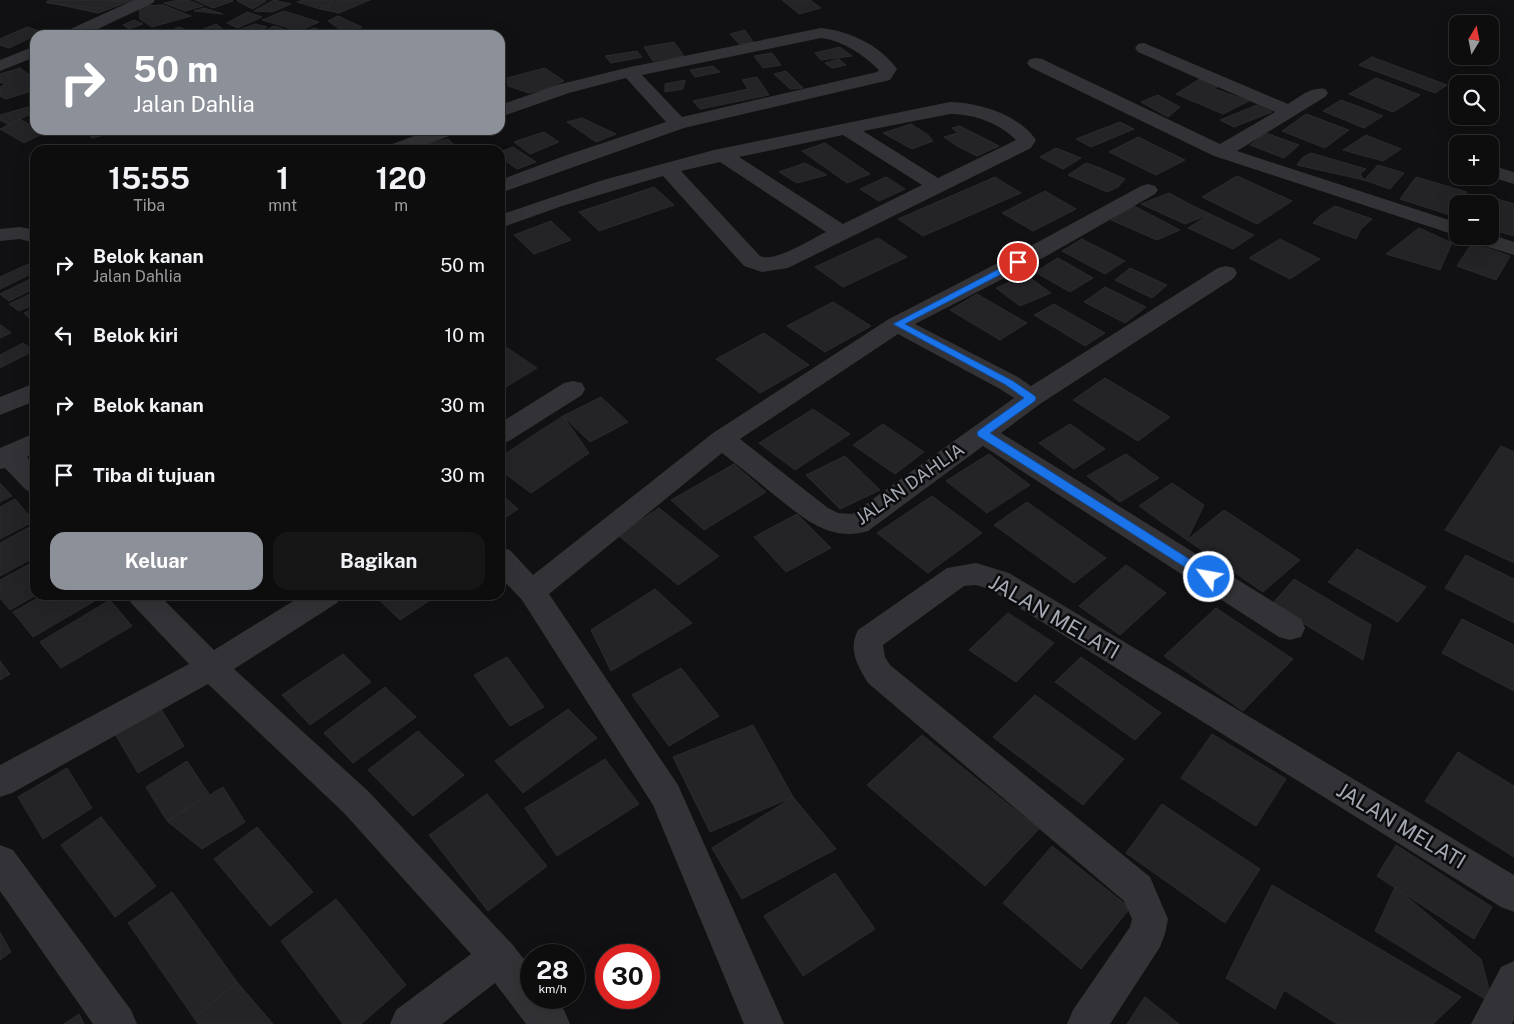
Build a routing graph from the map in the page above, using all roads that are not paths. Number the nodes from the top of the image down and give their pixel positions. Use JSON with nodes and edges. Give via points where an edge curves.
{"nodes":[{"id":1,"x":147,"y":0,"type":"edge"},
{"id":2,"x":83,"y":30,"type":"edge"},
{"id":3,"x":1144,"y":48,"type":"dead end"},
{"id":4,"x":30,"y":53,"type":"edge"},
{"id":5,"x":1036,"y":64,"type":"dead end"},
{"id":6,"x":0,"y":66,"type":"edge"},
{"id":7,"x":630,"y":72,"type":"junction"},
{"id":8,"x":1319,"y":93,"type":"dead end"},
{"id":9,"x":505,"y":110,"type":"edge"},
{"id":10,"x":1288,"y":111,"type":"junction"},
{"id":11,"x":678,"y":124,"type":"junction"},
{"id":12,"x":847,"y":129,"type":"junction"},
{"id":13,"x":434,"y":135,"type":"edge"},
{"id":14,"x":408,"y":145,"type":"edge"},
{"id":15,"x":1221,"y":152,"type":"junction"},
{"id":16,"x":721,"y":154,"type":"junction"},
{"id":17,"x":667,"y":168,"type":"junction"},
{"id":18,"x":1499,"y":174,"type":"edge"},
{"id":19,"x":1514,"y":178,"type":"edge"},
{"id":20,"x":505,"y":185,"type":"edge"},
{"id":21,"x":937,"y":186,"type":"junction"},
{"id":22,"x":1148,"y":190,"type":"dead end"},
{"id":23,"x":505,"y":220,"type":"edge"},
{"id":24,"x":1449,"y":227,"type":"edge"},
{"id":25,"x":842,"y":232,"type":"junction"},
{"id":26,"x":0,"y":235,"type":"edge"},
{"id":27,"x":30,"y":235,"type":"edge"},
{"id":28,"x":1499,"y":244,"type":"edge"},
{"id":29,"x":1514,"y":249,"type":"edge"},
{"id":30,"x":1226,"y":274,"type":"dead end"},
{"id":31,"x":898,"y":324,"type":"junction"},
{"id":32,"x":573,"y":389,"type":"dead end"},
{"id":33,"x":30,"y":393,"type":"edge"},
{"id":34,"x":1031,"y":398,"type":"junction"},
{"id":35,"x":0,"y":408,"type":"edge"},
{"id":36,"x":505,"y":424,"type":"edge"},
{"id":37,"x":982,"y":433,"type":"junction"},
{"id":38,"x":722,"y":439,"type":"junction"},
{"id":39,"x":30,"y":445,"type":"edge"},
{"id":40,"x":5,"y":458,"type":"edge"},
{"id":41,"x":30,"y":479,"type":"edge"},
{"id":42,"x":505,"y":563,"type":"edge"},
{"id":43,"x":532,"y":592,"type":"junction"},
{"id":44,"x":146,"y":600,"type":"edge"},
{"id":45,"x":319,"y":600,"type":"edge"},
{"id":46,"x":1290,"y":628,"type":"dead end"},
{"id":47,"x":211,"y":667,"type":"junction"},
{"id":48,"x":0,"y":782,"type":"edge"},
{"id":49,"x":0,"y":862,"type":"edge"},
{"id":50,"x":1514,"y":895,"type":"edge"},
{"id":51,"x":499,"y":957,"type":"junction"},
{"id":52,"x":1514,"y":980,"type":"edge"},
{"id":53,"x":117,"y":1024,"type":"edge"},
{"id":54,"x":410,"y":1024,"type":"edge"},
{"id":55,"x":550,"y":1024,"type":"edge"},
{"id":56,"x":764,"y":1024,"type":"edge"},
{"id":57,"x":1087,"y":1024,"type":"edge"},
{"id":58,"x":1491,"y":1024,"type":"edge"}],
"edges":[{"from":1,"to":2,"type":"street"},
{"from":3,"to":10,"type":"street"},
{"from":4,"to":6,"type":"street"},
{"from":5,"to":15,"type":"street"},
{"from":7,"to":9,"type":"street","via":[[563,89]]},
{"from":7,"to":11,"type":"street"},
{"from":7,"to":11,"type":"street","via":[[821,34],[844,36],[888,69],[884,76]]},
{"from":8,"to":10,"type":"street"},
{"from":10,"to":15,"type":"street"},
{"from":11,"to":20,"type":"street"},
{"from":12,"to":16,"type":"street"},
{"from":12,"to":21,"type":"street"},
{"from":12,"to":21,"type":"street","via":[[962,108],[984,114],[1025,136],[1024,144]]},
{"from":13,"to":14,"type":"street"},
{"from":15,"to":24,"type":"street"},
{"from":16,"to":17,"type":"street"},
{"from":16,"to":25,"type":"street"},
{"from":17,"to":23,"type":"street"},
{"from":17,"to":25,"type":"street","via":[[752,261],[762,265],[780,262]]},
{"from":18,"to":19,"type":"street"},
{"from":21,"to":25,"type":"street"},
{"from":22,"to":31,"type":"street"},
{"from":26,"to":27,"type":"street"},
{"from":28,"to":29,"type":"street"},
{"from":30,"to":34,"type":"street","name":"JALAN DAHLIA"},
{"from":31,"to":34,"type":"street","via":[[1010,383]]},
{"from":31,"to":38,"type":"street"},
{"from":32,"to":36,"type":"street"},
{"from":33,"to":35,"type":"street"},
{"from":34,"to":37,"type":"street","name":"JALAN DAHLIA"},
{"from":37,"to":38,"type":"street","name":"JALAN DAHLIA","via":[[858,524],[845,526],[818,515]]},
{"from":37,"to":46,"type":"street"},
{"from":38,"to":43,"type":"street"},
{"from":39,"to":40,"type":"street"},
{"from":40,"to":41,"type":"street"},
{"from":42,"to":43,"type":"street"},
{"from":43,"to":56,"type":"street","via":[[666,796]]},
{"from":44,"to":47,"type":"street"},
{"from":45,"to":47,"type":"street"},
{"from":47,"to":48,"type":"street"},
{"from":47,"to":51,"type":"street","via":[[356,802]]},
{"from":49,"to":53,"type":"street"},
{"from":50,"to":57,"type":"street","name":"JALAN MELATI","via":[[999,581],[976,574],[958,576],[868,639],[867,650],[879,674],[1137,889],[1150,919],[1147,934]]},
{"from":51,"to":54,"type":"street"},
{"from":51,"to":55,"type":"street"},
{"from":52,"to":58,"type":"street"}]}
